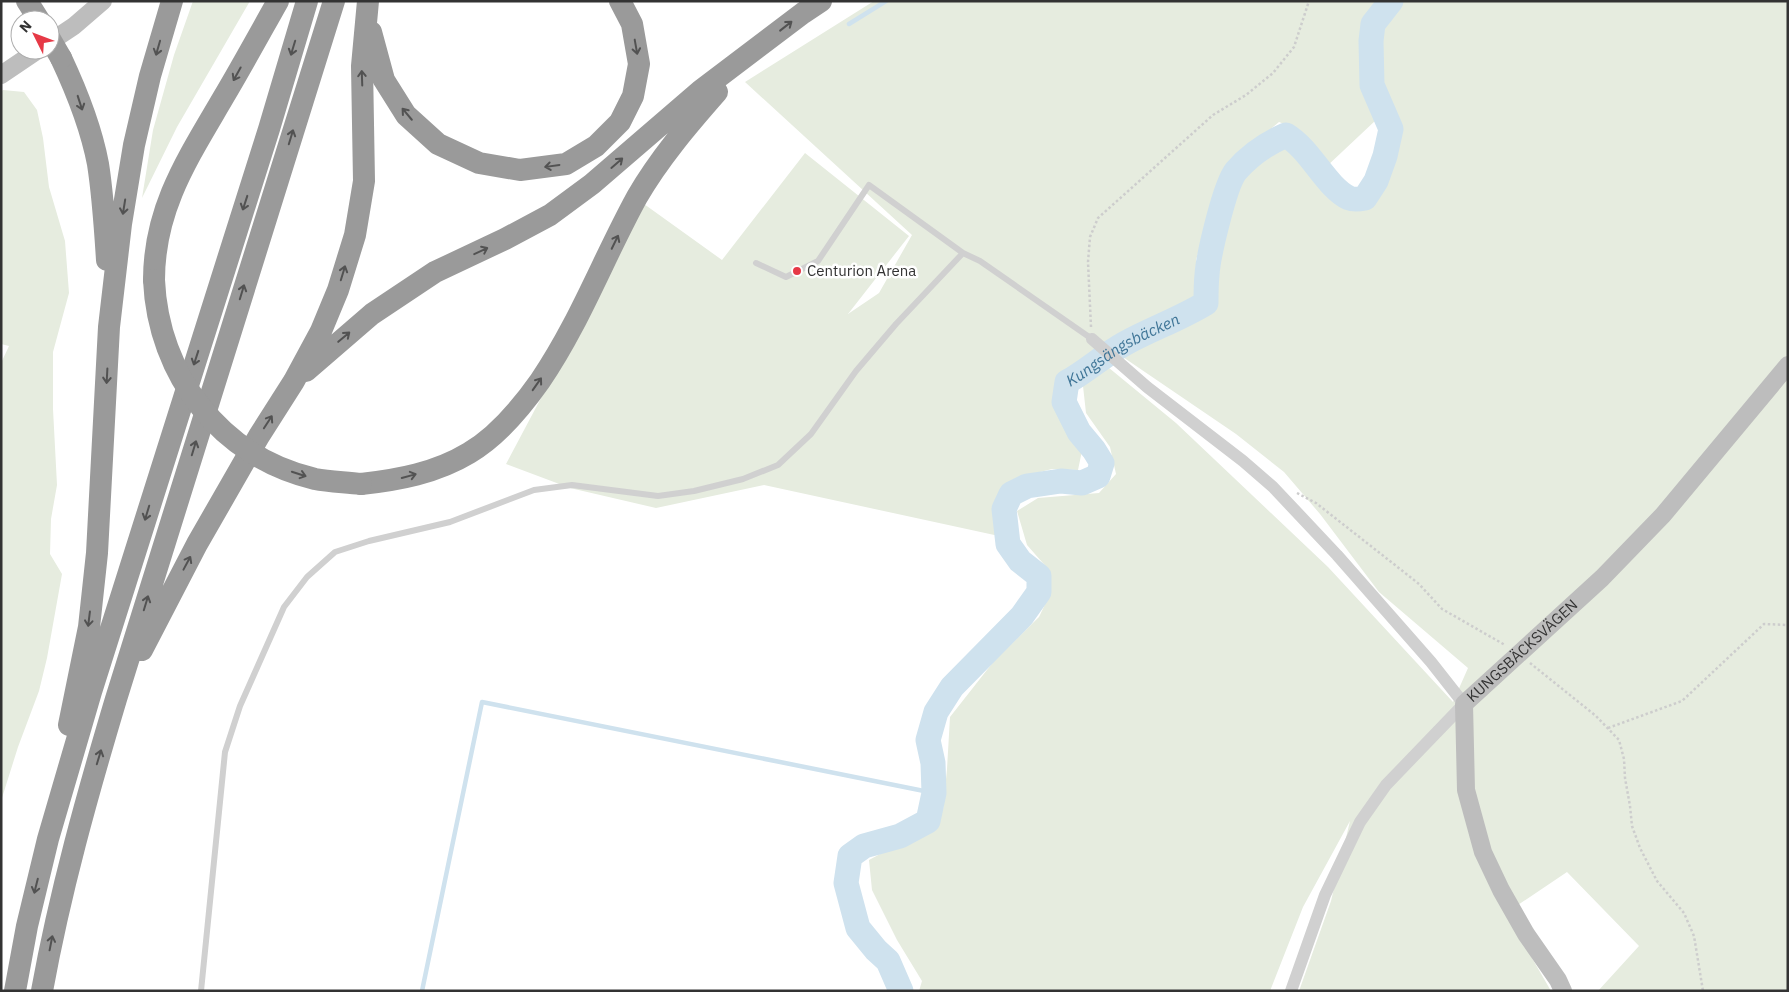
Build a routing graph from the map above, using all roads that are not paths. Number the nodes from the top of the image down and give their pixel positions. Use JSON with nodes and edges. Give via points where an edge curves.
{"nodes":[{"id":1,"x":103,"y":1,"type":"edge"},
{"id":2,"x":172,"y":1,"type":"edge"},
{"id":3,"x":278,"y":1,"type":"edge"},
{"id":4,"x":307,"y":1,"type":"edge"},
{"id":5,"x":334,"y":1,"type":"edge"},
{"id":6,"x":620,"y":1,"type":"edge"},
{"id":7,"x":821,"y":1,"type":"edge"},
{"id":8,"x":367,"y":6,"type":"edge"},
{"id":9,"x":60,"y":40,"type":"edge"},
{"id":10,"x":752,"y":52,"type":"junction"},
{"id":11,"x":60,"y":58,"type":"edge"},
{"id":12,"x":24,"y":60,"type":"edge"},
{"id":13,"x":1,"y":76,"type":"edge"},
{"id":14,"x":963,"y":253,"type":"junction"},
{"id":15,"x":756,"y":263,"type":"dead end"},
{"id":16,"x":109,"y":327,"type":"junction"},
{"id":17,"x":1092,"y":339,"type":"joint"},
{"id":18,"x":1788,"y":365,"type":"edge"},
{"id":19,"x":294,"y":381,"type":"junction"},
{"id":20,"x":116,"y":699,"type":"junction"},
{"id":21,"x":1464,"y":704,"type":"junction"},
{"id":22,"x":48,"y":839,"type":"junction"},
{"id":23,"x":15,"y":991,"type":"edge"},
{"id":24,"x":42,"y":991,"type":"edge"},
{"id":25,"x":201,"y":991,"type":"edge"},
{"id":26,"x":1291,"y":991,"type":"edge"},
{"id":27,"x":1563,"y":991,"type":"edge"}],
"edges":[{"from":1,"to":9,"type":"street"},
{"from":2,"to":16,"type":"highway","one_way":true,"via":[[134,145]]},
{"from":3,"to":10,"type":"highway","one_way":true,"bridge":true,"via":[[187,160],[170,196],[154,259],[155,301],[159,323],[177,372],[221,429],[250,452],[283,468],[317,479],[361,484],[394,480],[431,470],[469,453],[522,407],[574,326],[638,197],[674,142]]},
{"from":4,"to":22,"type":"highway","one_way":true},
{"from":20,"to":5,"type":"highway","one_way":true},
{"from":6,"to":8,"type":"highway","one_way":true,"via":[[632,24],[639,64],[633,96],[620,122],[596,146],[566,164],[520,170],[479,163],[438,144],[406,115],[384,80]]},
{"from":10,"to":7,"type":"highway","one_way":true},
{"from":19,"to":8,"type":"highway","one_way":true,"via":[[322,331],[355,235],[364,180],[362,66]]},
{"from":19,"to":10,"type":"highway","one_way":true,"via":[[372,314],[435,272],[557,210]]},
{"from":11,"to":16,"type":"highway","one_way":true,"via":[[76,90],[98,164]]},
{"from":12,"to":13,"type":"street"},
{"from":14,"to":15,"type":"lane","via":[[869,185],[818,261],[786,277]]},
{"from":14,"to":17,"type":"lane","via":[[980,261]]},
{"from":14,"to":25,"type":"lane","via":[[862,364],[811,434],[778,465],[743,479],[658,496],[572,485],[534,490],[450,522],[335,552],[307,577],[284,607],[240,706],[225,752]]},
{"from":16,"to":22,"type":"highway","one_way":true,"via":[[97,554],[88,627]]},
{"from":17,"to":21,"type":"street","via":[[1273,487],[1431,662]]},
{"from":18,"to":21,"type":"street","name":"KUNGSBÄCKSVÄGEN","via":[[1663,515],[1602,578]]},
{"from":20,"to":19,"type":"highway","one_way":true,"via":[[197,544]]},
{"from":24,"to":20,"type":"highway","one_way":true,"via":[[53,929],[82,813]]},
{"from":21,"to":26,"type":"street","via":[[1386,785],[1360,822],[1325,895]]},
{"from":21,"to":27,"type":"street","name":"KUNGSBÄCKSVÄGEN","via":[[1466,790],[1483,852],[1526,934]]},
{"from":22,"to":23,"type":"highway","one_way":true}]}
